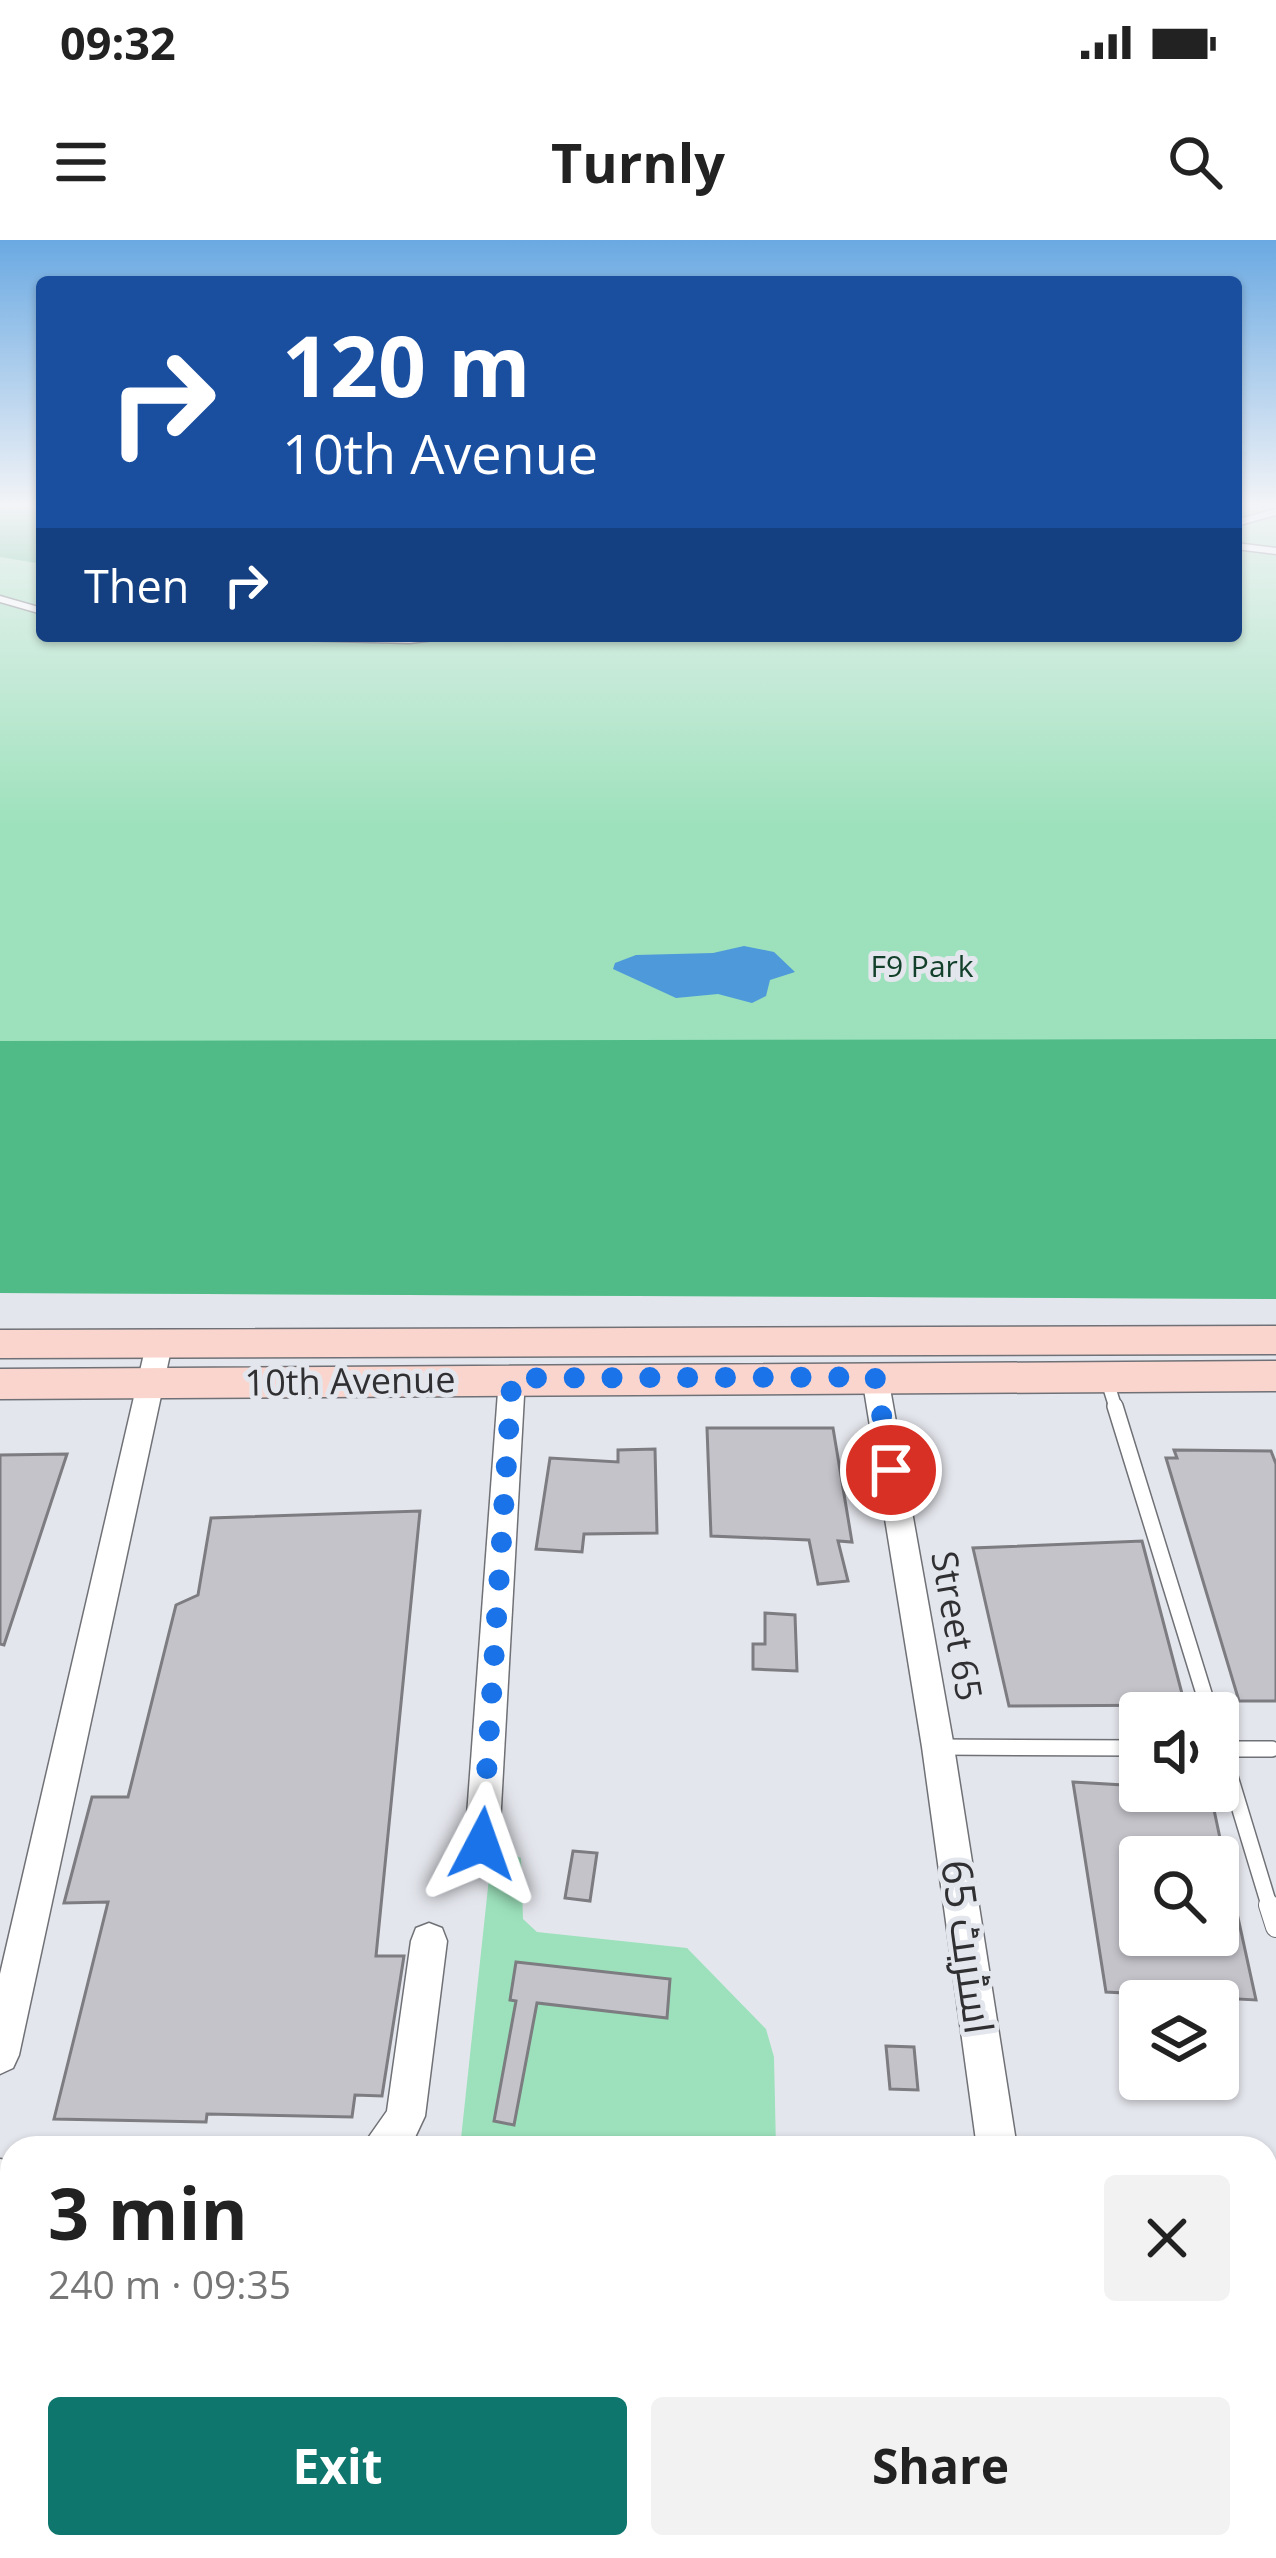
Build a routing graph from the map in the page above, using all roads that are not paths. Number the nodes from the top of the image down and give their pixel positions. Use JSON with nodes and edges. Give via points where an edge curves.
{"nodes":[{"id":1,"x":1276,"y":1340,"type":"edge"},
{"id":2,"x":0,"y":1344,"type":"edge"},
{"id":3,"x":159,"y":1345,"type":"junction"},
{"id":4,"x":1245,"y":1364,"type":"edge"},
{"id":5,"x":1105,"y":1374,"type":"junction"},
{"id":6,"x":875,"y":1377,"type":"junction"},
{"id":7,"x":512,"y":1378,"type":"junction"},
{"id":8,"x":0,"y":1384,"type":"edge"},
{"id":9,"x":148,"y":1384,"type":"junction"},
{"id":10,"x":1203,"y":1692,"type":"edge"},
{"id":11,"x":938,"y":1747,"type":"junction"},
{"id":12,"x":1239,"y":1747,"type":"edge"},
{"id":13,"x":1119,"y":1748,"type":"edge"},
{"id":14,"x":1272,"y":1749,"type":"dead end"},
{"id":15,"x":1239,"y":1809,"type":"edge"},
{"id":16,"x":482,"y":1844,"type":"dead end"},
{"id":17,"x":1276,"y":1927,"type":"edge"},
{"id":18,"x":429,"y":1942,"type":"dead end"},
{"id":19,"x":0,"y":2055,"type":"edge"},
{"id":20,"x":395,"y":2136,"type":"edge"},
{"id":21,"x":996,"y":2136,"type":"edge"}],
"edges":[{"from":1,"to":4,"type":"main road","name":"10th Avenue"},
{"from":2,"to":3,"type":"main road","name":"10th Avenue"},
{"from":3,"to":4,"type":"main road","name":"10th Avenue"},
{"from":3,"to":9,"type":"street"},
{"from":4,"to":5,"type":"main road","name":"10th Avenue"},
{"from":5,"to":6,"type":"main road","name":"10th Avenue"},
{"from":5,"to":10,"type":"lane"},
{"from":6,"to":7,"type":"main road","name":"10th Avenue"},
{"from":6,"to":11,"type":"street","name":"Street 65"},
{"from":7,"to":9,"type":"main road","name":"10th Avenue"},
{"from":7,"to":16,"type":"street"},
{"from":8,"to":9,"type":"main road","name":"10th Avenue"},
{"from":9,"to":19,"type":"street"},
{"from":11,"to":13,"type":"lane"},
{"from":11,"to":21,"type":"street","name":"اسٹریٹ 65"},
{"from":12,"to":14,"type":"lane"},
{"from":15,"to":17,"type":"lane"},
{"from":18,"to":20,"type":"street","via":[[406,2116]]}]}
